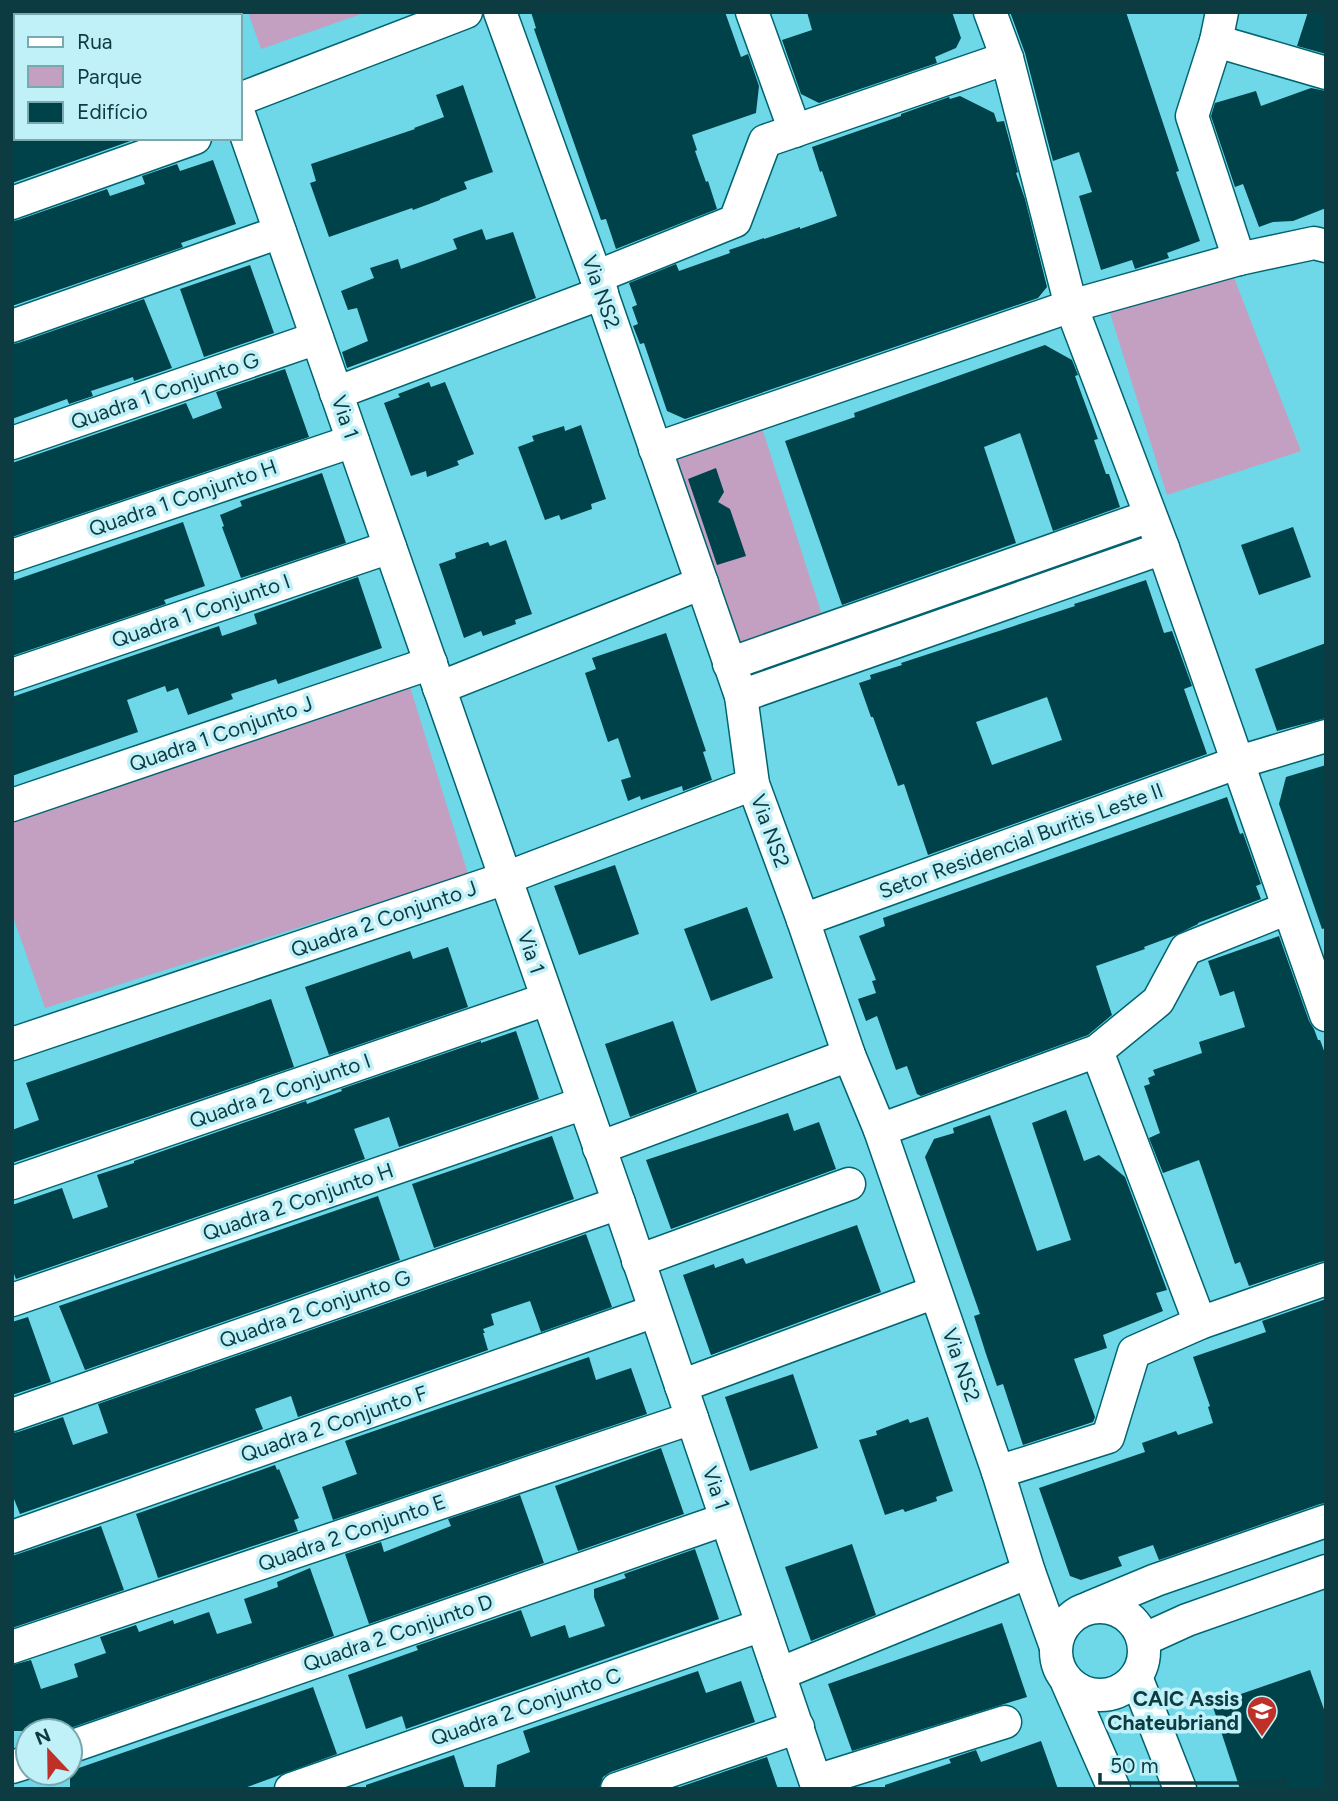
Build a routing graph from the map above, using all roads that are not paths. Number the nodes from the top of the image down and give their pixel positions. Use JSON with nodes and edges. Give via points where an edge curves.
{"nodes":[{"id":1,"x":467,"y":12,"type":"edge"},
{"id":2,"x":500,"y":12,"type":"edge"},
{"id":3,"x":752,"y":12,"type":"edge"},
{"id":4,"x":990,"y":12,"type":"edge"},
{"id":5,"x":1219,"y":27,"type":"edge"},
{"id":6,"x":1007,"y":58,"type":"junction"},
{"id":7,"x":1326,"y":74,"type":"edge"},
{"id":8,"x":242,"y":114,"type":"edge"},
{"id":9,"x":242,"y":121,"type":"edge"},
{"id":10,"x":795,"y":131,"type":"junction"},
{"id":11,"x":189,"y":140,"type":"edge"},
{"id":12,"x":12,"y":204,"type":"edge"},
{"id":13,"x":280,"y":232,"type":"junction"},
{"id":14,"x":1326,"y":246,"type":"edge"},
{"id":15,"x":1238,"y":259,"type":"junction"},
{"id":16,"x":599,"y":285,"type":"junction"},
{"id":17,"x":1071,"y":306,"type":"junction"},
{"id":18,"x":12,"y":326,"type":"edge"},
{"id":19,"x":317,"y":338,"type":"junction"},
{"id":20,"x":337,"y":393,"type":"junction"},
{"id":21,"x":353,"y":441,"type":"junction"},
{"id":22,"x":12,"y":443,"type":"edge"},
{"id":23,"x":655,"y":449,"type":"junction"},
{"id":24,"x":1150,"y":516,"type":"junction"},
{"id":25,"x":390,"y":547,"type":"junction"},
{"id":26,"x":1163,"y":548,"type":"junction"},
{"id":27,"x":12,"y":556,"type":"edge"},
{"id":28,"x":702,"y":583,"type":"junction"},
{"id":29,"x":730,"y":664,"type":"junction"},
{"id":30,"x":12,"y":675,"type":"edge"},
{"id":31,"x":435,"y":675,"type":"junction"},
{"id":32,"x":741,"y":696,"type":"junction"},
{"id":33,"x":1326,"y":736,"type":"edge"},
{"id":34,"x":1239,"y":762,"type":"junction"},
{"id":35,"x":753,"y":785,"type":"junction"},
{"id":36,"x":12,"y":805,"type":"edge"},
{"id":37,"x":506,"y":878,"type":"junction"},
{"id":38,"x":1287,"y":908,"type":"junction"},
{"id":39,"x":803,"y":920,"type":"junction"},
{"id":40,"x":547,"y":999,"type":"junction"},
{"id":41,"x":1326,"y":1015,"type":"edge"},
{"id":42,"x":12,"y":1044,"type":"edge"},
{"id":43,"x":1097,"y":1051,"type":"junction"},
{"id":44,"x":849,"y":1055,"type":"junction"},
{"id":45,"x":584,"y":1103,"type":"junction"},
{"id":46,"x":880,"y":1130,"type":"junction"},
{"id":47,"x":599,"y":1148,"type":"junction"},
{"id":48,"x":12,"y":1183,"type":"edge"},
{"id":49,"x":849,"y":1184,"type":"dead end"},
{"id":50,"x":619,"y":1203,"type":"junction"},
{"id":51,"x":638,"y":1261,"type":"junction"},
{"id":52,"x":1326,"y":1279,"type":"edge"},
{"id":53,"x":935,"y":1292,"type":"junction"},
{"id":54,"x":12,"y":1300,"type":"edge"},
{"id":55,"x":655,"y":1311,"type":"junction"},
{"id":56,"x":1200,"y":1323,"type":"junction"},
{"id":57,"x":681,"y":1386,"type":"junction"},
{"id":58,"x":12,"y":1415,"type":"edge"},
{"id":59,"x":692,"y":1418,"type":"junction"},
{"id":60,"x":998,"y":1472,"type":"junction"},
{"id":61,"x":726,"y":1519,"type":"junction"},
{"id":62,"x":1326,"y":1521,"type":"edge"},
{"id":63,"x":12,"y":1537,"type":"edge"},
{"id":64,"x":1326,"y":1571,"type":"edge"},
{"id":65,"x":1029,"y":1572,"type":"junction"},
{"id":66,"x":1083,"y":1611,"type":"junction"},
{"id":67,"x":762,"y":1625,"type":"junction"},
{"id":68,"x":1143,"y":1640,"type":"junction"},
{"id":69,"x":12,"y":1647,"type":"edge"},
{"id":70,"x":1056,"y":1647,"type":"junction"},
{"id":71,"x":779,"y":1674,"type":"junction"},
{"id":72,"x":1136,"y":1677,"type":"junction"},
{"id":73,"x":1067,"y":1682,"type":"junction"},
{"id":74,"x":1005,"y":1722,"type":"dead end"},
{"id":75,"x":797,"y":1727,"type":"junction"},
{"id":76,"x":84,"y":1742,"type":"edge"},
{"id":77,"x":817,"y":1785,"type":"edge"},
{"id":78,"x":291,"y":1789,"type":"edge"},
{"id":79,"x":617,"y":1789,"type":"edge"},
{"id":80,"x":1114,"y":1789,"type":"edge"},
{"id":81,"x":1180,"y":1789,"type":"edge"}],
"edges":[{"from":1,"to":8,"type":"street"},
{"from":2,"to":16,"type":"street","name":"Via NS2"},
{"from":3,"to":10,"type":"street"},
{"from":4,"to":6,"type":"street"},
{"from":5,"to":7,"type":"street"},
{"from":5,"to":15,"type":"street","via":[[1192,116]]},
{"from":6,"to":10,"type":"street"},
{"from":6,"to":17,"type":"street"},
{"from":9,"to":13,"type":"street","name":"Via 1"},
{"from":10,"to":16,"type":"street","via":[[765,141],[735,221]]},
{"from":11,"to":12,"type":"street"},
{"from":13,"to":18,"type":"street"},
{"from":13,"to":19,"type":"street","name":"Via 1"},
{"from":14,"to":15,"type":"street","via":[[1314,243]]},
{"from":15,"to":17,"type":"street"},
{"from":16,"to":20,"type":"street"},
{"from":16,"to":23,"type":"street","name":"Via NS2"},
{"from":17,"to":23,"type":"street"},
{"from":17,"to":24,"type":"street"},
{"from":19,"to":20,"type":"street","name":"Via 1"},
{"from":19,"to":22,"type":"street","name":"Quadra 1 Conjunto G"},
{"from":20,"to":21,"type":"street","name":"Via 1"},
{"from":21,"to":25,"type":"street","name":"Via 1"},
{"from":21,"to":27,"type":"street","name":"Quadra 1 Conjunto H"},
{"from":23,"to":28,"type":"street","name":"Via NS2"},
{"from":24,"to":26,"type":"street"},
{"from":24,"to":29,"type":"street"},
{"from":25,"to":30,"type":"street","name":"Quadra 1 Conjunto I"},
{"from":25,"to":31,"type":"street","name":"Via 1"},
{"from":26,"to":32,"type":"street"},
{"from":26,"to":34,"type":"street"},
{"from":28,"to":29,"type":"street","name":"Via NS2"},
{"from":28,"to":31,"type":"street","name":"Quadra 1 Conjunto J"},
{"from":29,"to":32,"type":"street","name":"Via NS2"},
{"from":31,"to":36,"type":"street","name":"Quadra 1 Conjunto J"},
{"from":31,"to":37,"type":"street","name":"Via 1"},
{"from":32,"to":35,"type":"street","name":"Via NS2"},
{"from":33,"to":34,"type":"street","name":"Setor Residencial Buritis Leste II"},
{"from":34,"to":38,"type":"street"},
{"from":34,"to":39,"type":"street","name":"Setor Residencial Buritis Leste II"},
{"from":35,"to":37,"type":"street","name":"Quadra 2 Conjunto J"},
{"from":35,"to":39,"type":"street","name":"Via NS2"},
{"from":37,"to":40,"type":"street","name":"Via 1"},
{"from":37,"to":42,"type":"street","name":"Quadra 2 Conjunto J"},
{"from":38,"to":41,"type":"street"},
{"from":38,"to":43,"type":"street","via":[[1186,949],[1158,1001]]},
{"from":39,"to":44,"type":"street","name":"Via NS2"},
{"from":40,"to":45,"type":"street","name":"Via 1"},
{"from":40,"to":48,"type":"street","name":"Quadra 2 Conjunto I"},
{"from":43,"to":46,"type":"street"},
{"from":43,"to":56,"type":"street"},
{"from":44,"to":46,"type":"street","name":"Via NS2"},
{"from":44,"to":47,"type":"street"},
{"from":45,"to":47,"type":"street","name":"Via 1"},
{"from":45,"to":54,"type":"street","name":"Quadra 2 Conjunto H"},
{"from":46,"to":53,"type":"street","name":"Via NS2"},
{"from":47,"to":50,"type":"street","name":"Via 1"},
{"from":49,"to":51,"type":"street"},
{"from":50,"to":51,"type":"street","name":"Via 1"},
{"from":50,"to":58,"type":"street","name":"Quadra 2 Conjunto G"},
{"from":51,"to":55,"type":"street","name":"Via 1"},
{"from":52,"to":56,"type":"street"},
{"from":53,"to":57,"type":"street"},
{"from":53,"to":60,"type":"street","name":"Via NS2"},
{"from":55,"to":57,"type":"street","name":"Via 1"},
{"from":55,"to":63,"type":"street","name":"Quadra 2 Conjunto F"},
{"from":56,"to":60,"type":"street","via":[[1134,1352],[1108,1437]]},
{"from":57,"to":59,"type":"street","name":"Via 1"},
{"from":59,"to":61,"type":"street","name":"Via 1"},
{"from":59,"to":69,"type":"street","name":"Quadra 2 Conjunto E"},
{"from":60,"to":65,"type":"street","name":"Via NS2"},
{"from":61,"to":67,"type":"street","name":"Via 1"},
{"from":61,"to":76,"type":"street","name":"Quadra 2 Conjunto D"},
{"from":62,"to":66,"type":"street","via":[[1156,1580]]},
{"from":64,"to":68,"type":"street"},
{"from":65,"to":70,"type":"street","name":"Via NS2"},
{"from":65,"to":71,"type":"street"},
{"from":66,"to":68,"type":"street","via":[[1102,1607],[1120,1612],[1135,1623]]},
{"from":66,"to":70,"type":"street","via":[[1060,1632]]},
{"from":67,"to":71,"type":"street","name":"Via 1"},
{"from":67,"to":78,"type":"street","name":"Quadra 2 Conjunto C"},
{"from":68,"to":72,"type":"street","via":[[1144,1659]]},
{"from":70,"to":73,"type":"street"},
{"from":71,"to":75,"type":"street","name":"Via 1"},
{"from":72,"to":73,"type":"street","via":[[1110,1695],[1080,1691]]},
{"from":72,"to":81,"type":"street"},
{"from":73,"to":80,"type":"street"},
{"from":74,"to":77,"type":"street"},
{"from":75,"to":77,"type":"street","name":"Via 1"},
{"from":75,"to":79,"type":"street"}]}
